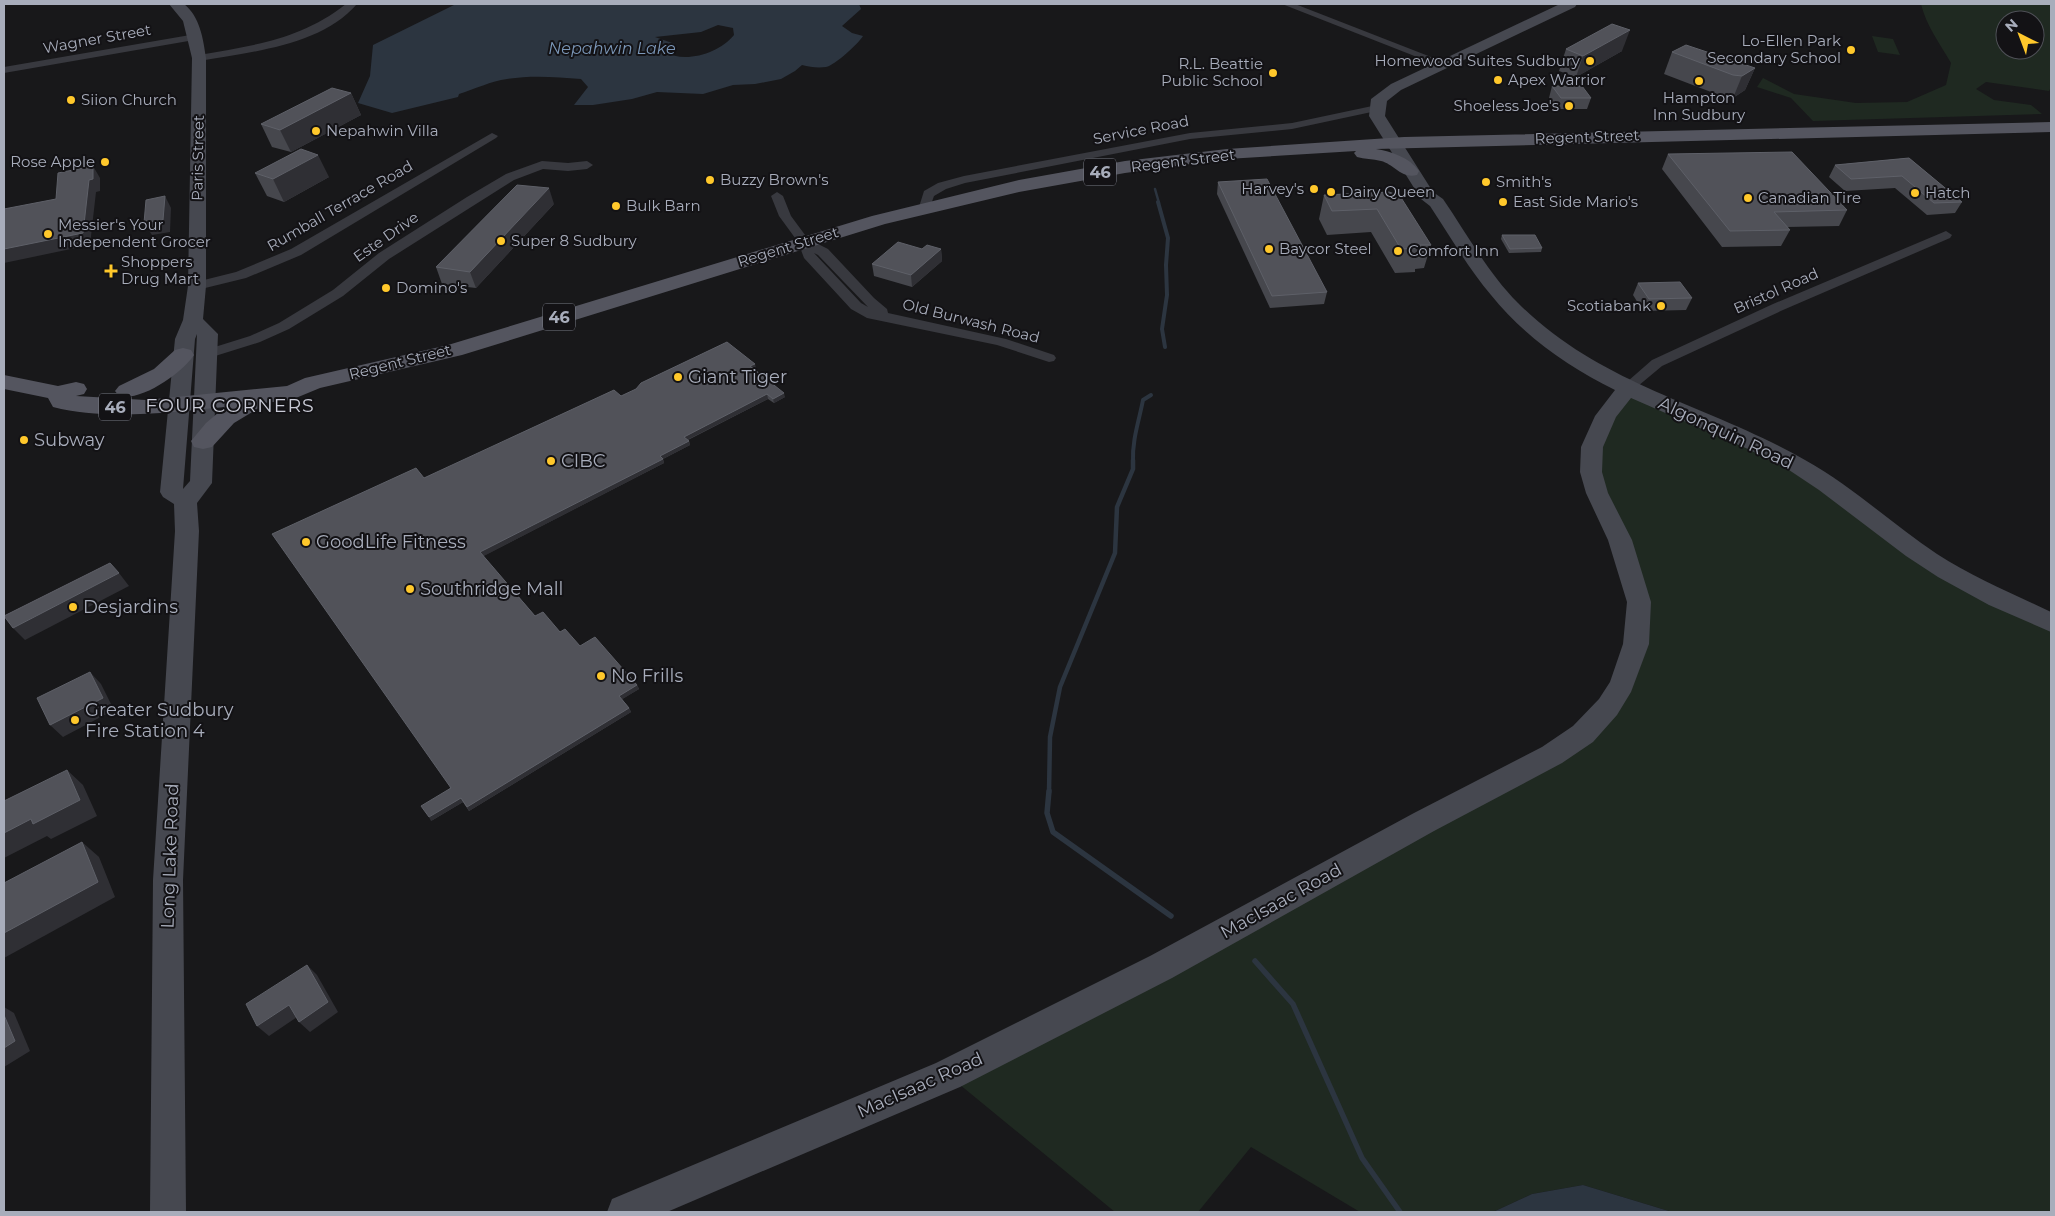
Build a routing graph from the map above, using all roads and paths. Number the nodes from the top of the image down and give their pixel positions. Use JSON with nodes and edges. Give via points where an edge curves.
{"nodes":[{"id":1,"x":176,"y":4,"type":"edge"},
{"id":2,"x":352,"y":4,"type":"edge"},
{"id":3,"x":1287,"y":4,"type":"edge"},
{"id":4,"x":1570,"y":4,"type":"edge"},
{"id":5,"x":196,"y":37,"type":"junction"},
{"id":6,"x":199,"y":58,"type":"junction"},
{"id":7,"x":1444,"y":64,"type":"junction"},
{"id":8,"x":4,"y":70,"type":"edge"},
{"id":9,"x":1378,"y":108,"type":"junction"},
{"id":10,"x":2051,"y":127,"type":"edge"},
{"id":11,"x":492,"y":136,"type":"dead end"},
{"id":12,"x":1399,"y":142,"type":"junction"},
{"id":13,"x":1317,"y":148,"type":"junction"},
{"id":14,"x":587,"y":165,"type":"dead end"},
{"id":15,"x":1410,"y":170,"type":"junction"},
{"id":16,"x":777,"y":196,"type":"dead end"},
{"id":17,"x":1438,"y":203,"type":"junction"},
{"id":18,"x":925,"y":207,"type":"junction"},
{"id":19,"x":1946,"y":235,"type":"dead end"},
{"id":20,"x":804,"y":242,"type":"junction"},
{"id":21,"x":196,"y":286,"type":"junction"},
{"id":22,"x":194,"y":320,"type":"junction"},
{"id":23,"x":208,"y":354,"type":"junction"},
{"id":24,"x":183,"y":355,"type":"junction"},
{"id":25,"x":1049,"y":358,"type":"dead end"},
{"id":26,"x":4,"y":382,"type":"edge"},
{"id":27,"x":313,"y":383,"type":"junction"},
{"id":28,"x":1627,"y":388,"type":"junction"},
{"id":29,"x":127,"y":391,"type":"junction"},
{"id":30,"x":58,"y":393,"type":"junction"},
{"id":31,"x":206,"y":396,"type":"junction"},
{"id":32,"x":267,"y":396,"type":"junction"},
{"id":33,"x":179,"y":398,"type":"junction"},
{"id":34,"x":203,"y":441,"type":"junction"},
{"id":35,"x":184,"y":501,"type":"junction"},
{"id":36,"x":2051,"y":623,"type":"edge"},
{"id":37,"x":168,"y":1212,"type":"edge"},
{"id":38,"x":625,"y":1212,"type":"edge"}],
"edges":[{"from":1,"to":5,"type":"street","name":"Paris Street","via":[[184,10]]},
{"from":2,"to":6,"type":"street","via":[[308,33],[289,40]]},
{"from":3,"to":7,"type":"street"},
{"from":4,"to":7,"type":"street"},
{"from":5,"to":6,"type":"street","name":"Paris Street"},
{"from":5,"to":8,"type":"street","name":"Wagner Street"},
{"from":6,"to":21,"type":"street","name":"Paris Street"},
{"from":7,"to":9,"type":"street","via":[[1388,90],[1379,99]]},
{"from":9,"to":12,"type":"street","via":[[1377,116]]},
{"from":9,"to":18,"type":"street","name":"Service Road","via":[[1292,126],[1190,136],[964,180],[928,194]]},
{"from":10,"to":12,"type":"main road","name":"Regent Street","number":"46"},
{"from":11,"to":21,"type":"street","name":"Rumball Terrace Road","via":[[296,252],[248,273]]},
{"from":12,"to":13,"type":"main road","name":"Regent Street","number":"46"},
{"from":12,"to":15,"type":"street","name":"Algonquin Road"},
{"from":12,"to":17,"type":"street","name":"Algonquin Road","via":[[1437,195]]},
{"from":13,"to":15,"type":"main road","via":[[1381,154]]},
{"from":13,"to":18,"type":"main road","name":"Regent Street","number":"46","via":[[1227,154],[1125,168],[1019,186]]},
{"from":14,"to":23,"type":"street","name":"Este Drive","via":[[542,165],[510,177],[384,256],[338,293],[284,326],[255,340]]},
{"from":15,"to":17,"type":"street","name":"Algonquin Road","via":[[1427,196]]},
{"from":16,"to":20,"type":"street","name":"Old Burwash Road","via":[[785,216]]},
{"from":17,"to":28,"type":"street","name":"Algonquin Road","via":[[1497,291],[1530,324],[1568,354]]},
{"from":18,"to":20,"type":"main road","name":"Regent Street","number":"46"},
{"from":19,"to":28,"type":"street","name":"Bristol Road","via":[[1658,363]]},
{"from":20,"to":25,"type":"street","name":"Old Burwash Road","via":[[809,256],[856,306],[872,316],[1001,342]]},
{"from":20,"to":27,"type":"main road","name":"Regent Street","number":"46","via":[[454,350]]},
{"from":21,"to":22,"type":"street","name":"Paris Street"},
{"from":22,"to":23,"type":"street","via":[[208,334]]},
{"from":22,"to":24,"type":"street","name":"Paris Street","via":[[185,339]]},
{"from":23,"to":31,"type":"street"},
{"from":24,"to":29,"type":"main road","via":[[162,374]]},
{"from":24,"to":33,"type":"street","name":"Paris Street"},
{"from":26,"to":30,"type":"main road","name":"Regent Street","number":"46"},
{"from":27,"to":31,"type":"main road","name":"Regent Street","number":"46","via":[[294,380]]},
{"from":27,"to":32,"type":"main road","name":"Regent Street","number":"46","via":[[291,393]]},
{"from":28,"to":36,"type":"street","name":"Algonquin Road","via":[[1762,446],[1827,484],[1915,551]]},
{"from":28,"to":38,"type":"street","name":"MacIsaac Road","via":[[1606,416],[1592,447],[1591,472],[1597,494],[1620,540],[1640,602],[1636,644],[1622,685],[1608,707],[1583,734],[1552,756],[1424,822],[1169,962],[948,1075]]},
{"from":29,"to":30,"type":"main road","name":"Regent Street","number":"46","via":[[78,388]]},
{"from":29,"to":33,"type":"main road","name":"Regent Street","number":"46"},
{"from":30,"to":33,"type":"main road","name":"Regent Street","number":"46","via":[[62,402],[105,406]]},
{"from":31,"to":32,"type":"main road","name":"Regent Street","number":"46"},
{"from":31,"to":33,"type":"main road","name":"Regent Street","number":"46"},
{"from":31,"to":34,"type":"street"},
{"from":32,"to":34,"type":"main road","via":[[231,412]]},
{"from":33,"to":35,"type":"street","name":"Long Lake Road","via":[[171,492]]},
{"from":34,"to":35,"type":"street","via":[[201,483]]},
{"from":35,"to":37,"type":"street","name":"Long Lake Road","via":[[187,531],[168,880]]}]}
